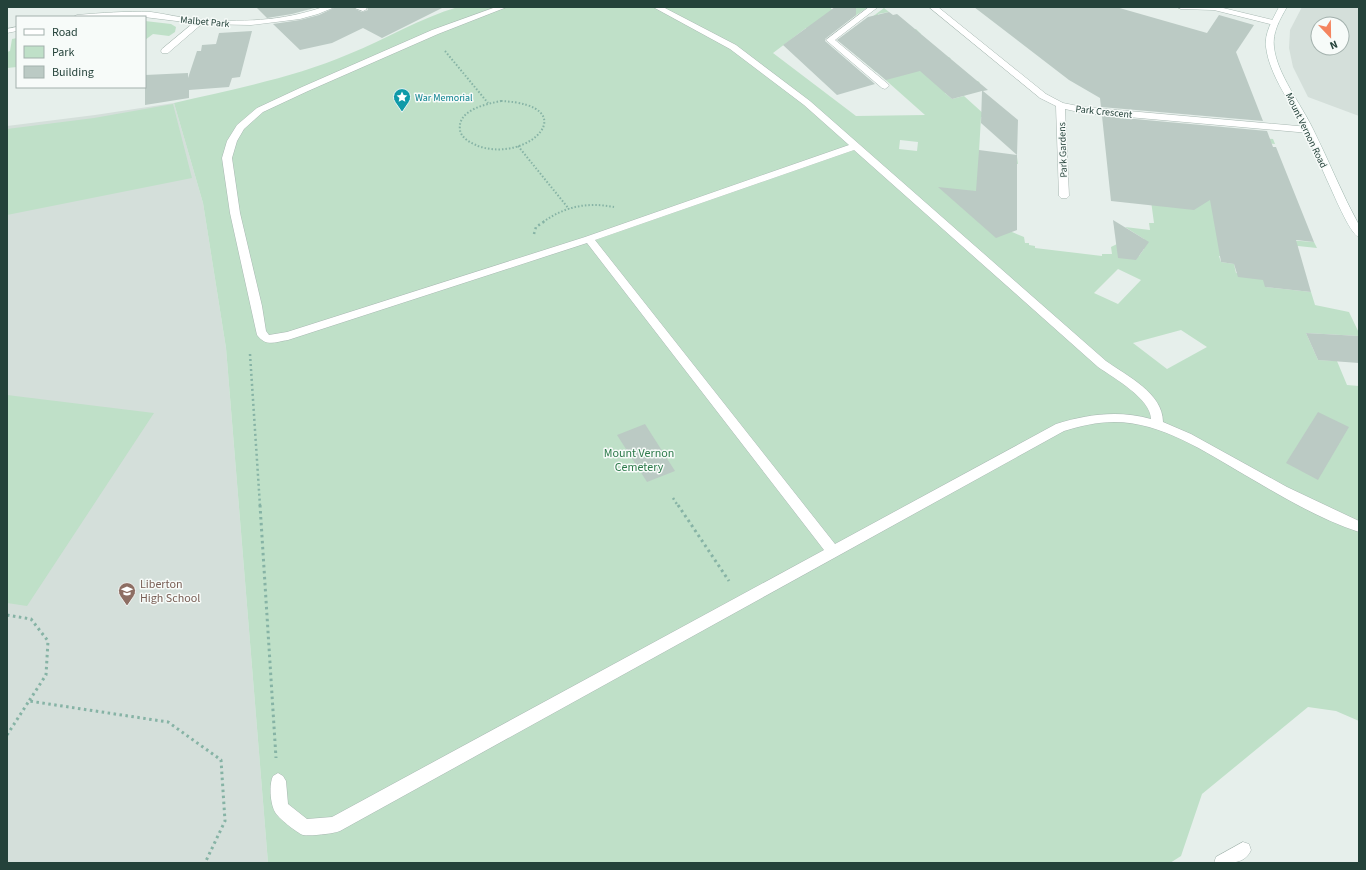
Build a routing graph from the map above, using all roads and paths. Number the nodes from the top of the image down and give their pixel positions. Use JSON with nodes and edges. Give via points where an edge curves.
{"nodes":[{"id":1,"x":331,"y":7,"type":"edge"},
{"id":2,"x":503,"y":7,"type":"edge"},
{"id":3,"x":656,"y":7,"type":"edge"},
{"id":4,"x":874,"y":7,"type":"edge"},
{"id":5,"x":933,"y":7,"type":"edge"},
{"id":6,"x":1181,"y":7,"type":"edge"},
{"id":7,"x":1282,"y":7,"type":"edge"},
{"id":8,"x":88,"y":16,"type":"edge"},
{"id":9,"x":200,"y":22,"type":"junction"},
{"id":10,"x":1274,"y":23,"type":"junction"},
{"id":11,"x":432,"y":34,"type":"junction"},
{"id":12,"x":165,"y":52,"type":"dead end"},
{"id":13,"x":885,"y":86,"type":"dead end"},
{"id":14,"x":488,"y":103,"type":"junction"},
{"id":15,"x":1060,"y":105,"type":"junction"},
{"id":16,"x":1309,"y":130,"type":"junction"},
{"id":17,"x":518,"y":146,"type":"junction"},
{"id":18,"x":856,"y":146,"type":"junction"},
{"id":19,"x":1064,"y":196,"type":"dead end"},
{"id":20,"x":569,"y":209,"type":"junction"},
{"id":21,"x":638,"y":222,"type":"junction"},
{"id":22,"x":1359,"y":234,"type":"edge"},
{"id":23,"x":589,"y":239,"type":"junction"},
{"id":24,"x":541,"y":254,"type":"junction"},
{"id":25,"x":266,"y":339,"type":"junction"},
{"id":26,"x":1158,"y":424,"type":"junction"},
{"id":27,"x":673,"y":498,"type":"dead end"},
{"id":28,"x":1359,"y":527,"type":"edge"},
{"id":29,"x":833,"y":551,"type":"junction"},
{"id":30,"x":742,"y":601,"type":"junction"},
{"id":31,"x":7,"y":615,"type":"edge"},
{"id":32,"x":29,"y":701,"type":"junction"},
{"id":33,"x":7,"y":735,"type":"edge"},
{"id":34,"x":278,"y":781,"type":"joint"},
{"id":35,"x":1244,"y":850,"type":"dead end"},
{"id":36,"x":205,"y":863,"type":"edge"},
{"id":37,"x":1222,"y":863,"type":"edge"}],
"edges":[{"from":1,"to":9,"type":"street","name":"Malbet Park","via":[[283,19],[244,24]]},
{"from":2,"to":11,"type":"street"},
{"from":3,"to":18,"type":"street","via":[[733,47],[808,103]]},
{"from":4,"to":13,"type":"street","via":[[830,40]]},
{"from":5,"to":15,"type":"street","name":"Park Crescent","via":[[1043,96]]},
{"from":6,"to":10,"type":"street","via":[[1214,8]]},
{"from":7,"to":10,"type":"street","name":"Mount Vernon Road"},
{"from":8,"to":9,"type":"street","name":"Malbet Park","via":[[152,15]]},
{"from":9,"to":12,"type":"street"},
{"from":10,"to":16,"type":"street","name":"Mount Vernon Road","via":[[1270,47],[1274,61]]},
{"from":11,"to":14,"type":"path"},
{"from":11,"to":25,"type":"street","via":[[260,110],[240,126],[227,158],[235,213],[257,306],[260,332]]},
{"from":14,"to":17,"type":"path","via":[[525,103],[537,109],[544,118],[545,124],[541,133],[533,140]]},
{"from":14,"to":17,"type":"path","via":[[468,112],[460,123],[464,138],[485,148]]},
{"from":15,"to":16,"type":"street","name":"Park Crescent","via":[[1082,110]]},
{"from":15,"to":19,"type":"street","name":"Park Gardens"},
{"from":16,"to":22,"type":"street","name":"Mount Vernon Road"},
{"from":17,"to":20,"type":"path"},
{"from":18,"to":21,"type":"street"},
{"from":18,"to":26,"type":"street","via":[[1102,364],[1142,393],[1152,403],[1157,413]]},
{"from":20,"to":21,"type":"path","via":[[582,204],[598,203],[617,207]]},
{"from":20,"to":24,"type":"path","via":[[550,217],[536,227],[534,237]]},
{"from":21,"to":23,"type":"street"},
{"from":23,"to":24,"type":"street"},
{"from":23,"to":29,"type":"street"},
{"from":24,"to":25,"type":"street","via":[[288,336]]},
{"from":25,"to":34,"type":"path","via":[[250,351]]},
{"from":26,"to":28,"type":"street","via":[[1219,453],[1286,493]]},
{"from":26,"to":29,"type":"street","via":[[1105,416],[1078,420],[1060,427]]},
{"from":27,"to":30,"type":"path"},
{"from":29,"to":30,"type":"street"},
{"from":30,"to":34,"type":"street","via":[[334,825],[304,827],[281,808]]},
{"from":31,"to":32,"type":"path","via":[[31,619],[48,641],[46,675]]},
{"from":32,"to":33,"type":"path"},
{"from":32,"to":36,"type":"path","via":[[168,722],[221,760],[224,821]]},
{"from":35,"to":37,"type":"street"}]}
